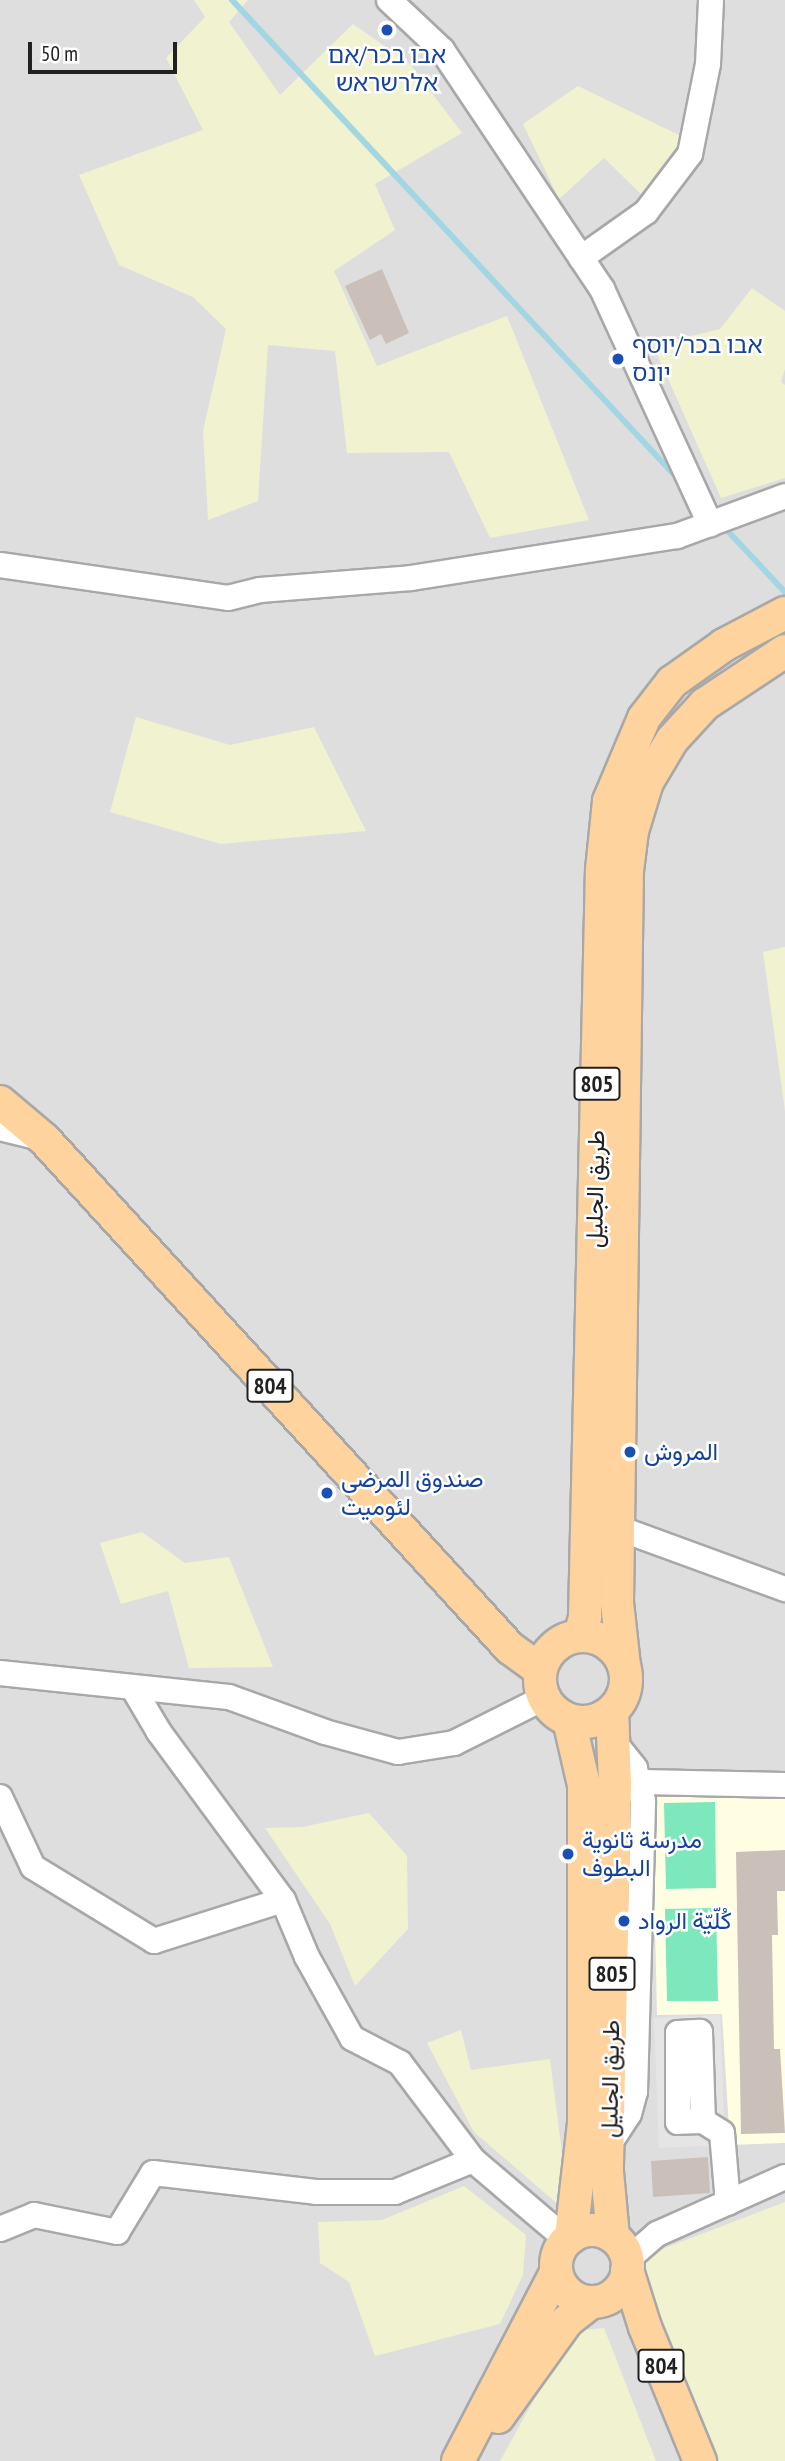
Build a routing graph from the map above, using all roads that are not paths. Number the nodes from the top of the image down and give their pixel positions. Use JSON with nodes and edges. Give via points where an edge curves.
{"nodes":[{"id":1,"x":389,"y":0,"type":"edge"},
{"id":2,"x":711,"y":0,"type":"edge"},
{"id":3,"x":581,"y":258,"type":"junction"},
{"id":4,"x":785,"y":490,"type":"edge"},
{"id":5,"x":785,"y":496,"type":"edge"},
{"id":6,"x":761,"y":503,"type":"junction"},
{"id":7,"x":710,"y":524,"type":"junction"},
{"id":8,"x":0,"y":565,"type":"edge"},
{"id":9,"x":785,"y":613,"type":"edge"},
{"id":10,"x":785,"y":651,"type":"edge"},
{"id":11,"x":0,"y":1102,"type":"edge"},
{"id":12,"x":0,"y":1128,"type":"edge"},
{"id":13,"x":44,"y":1139,"type":"junction"},
{"id":14,"x":618,"y":1528,"type":"junction"},
{"id":15,"x":785,"y":1590,"type":"edge"},
{"id":16,"x":580,"y":1636,"type":"junction"},
{"id":17,"x":624,"y":1667,"type":"junction"},
{"id":18,"x":0,"y":1673,"type":"edge"},
{"id":19,"x":542,"y":1684,"type":"junction"},
{"id":20,"x":133,"y":1688,"type":"junction"},
{"id":21,"x":569,"y":1720,"type":"junction"},
{"id":22,"x":611,"y":1724,"type":"junction"},
{"id":23,"x":642,"y":1782,"type":"junction"},
{"id":24,"x":785,"y":1785,"type":"edge"},
{"id":25,"x":0,"y":1797,"type":"edge"},
{"id":26,"x":283,"y":1900,"type":"junction"},
{"id":27,"x":702,"y":2122,"type":"dead end"},
{"id":28,"x":608,"y":2146,"type":"junction"},
{"id":29,"x":473,"y":2160,"type":"junction"},
{"id":30,"x":785,"y":2178,"type":"edge"},
{"id":31,"x":728,"y":2203,"type":"junction"},
{"id":32,"x":0,"y":2229,"type":"edge"},
{"id":33,"x":569,"y":2238,"type":"junction"},
{"id":34,"x":621,"y":2252,"type":"junction"},
{"id":35,"x":556,"y":2273,"type":"junction"},
{"id":36,"x":594,"y":2301,"type":"junction"},
{"id":37,"x":458,"y":2461,"type":"edge"},
{"id":38,"x":467,"y":2461,"type":"edge"},
{"id":39,"x":680,"y":2461,"type":"edge"},
{"id":40,"x":700,"y":2461,"type":"edge"}],
"edges":[{"from":1,"to":3,"type":"street","via":[[442,50]]},
{"from":2,"to":3,"type":"street","via":[[708,64],[690,154],[646,212]]},
{"from":3,"to":7,"type":"street","via":[[601,289]]},
{"from":4,"to":6,"type":"street"},
{"from":5,"to":6,"type":"street"},
{"from":6,"to":7,"type":"street"},
{"from":7,"to":8,"type":"street","via":[[677,536],[411,578],[260,590],[228,598]]},
{"from":9,"to":16,"type":"main road","name":"طريق الجليل","number":"805","via":[[724,645],[672,682],[644,718],[609,801],[602,870],[585,1617]]},
{"from":10,"to":14,"type":"main road","name":"طريق الجليل","number":"805","via":[[705,704],[672,740],[647,782],[632,831],[627,885]]},
{"from":11,"to":13,"type":"main road","number":"804"},
{"from":12,"to":13,"type":"street"},
{"from":13,"to":19,"type":"main road","number":"804"},
{"from":14,"to":15,"type":"street"},
{"from":14,"to":17,"type":"main road","name":"طريق الجليل","number":"805","via":[[617,1603]]},
{"from":16,"to":17,"type":"main road","via":[[608,1644]]},
{"from":16,"to":19,"type":"main road","via":[[555,1646]]},
{"from":17,"to":22,"type":"main road","number":"805","via":[[624,1695]]},
{"from":18,"to":20,"type":"street"},
{"from":19,"to":20,"type":"street","via":[[454,1743],[398,1752],[325,1732],[229,1697]]},
{"from":19,"to":21,"type":"main road"},
{"from":20,"to":26,"type":"street","via":[[159,1732]]},
{"from":21,"to":22,"type":"main road"},
{"from":21,"to":33,"type":"main road","name":"طريق الجليل","number":"805","via":[[583,1786],[584,2123]]},
{"from":22,"to":23,"type":"street"},
{"from":22,"to":28,"type":"main road","name":"طريق الجليل","number":"805","via":[[615,1790]]},
{"from":23,"to":24,"type":"street"},
{"from":23,"to":28,"type":"street","via":[[635,2092],[629,2113]]},
{"from":25,"to":26,"type":"street","via":[[33,1867],[153,1941]]},
{"from":26,"to":29,"type":"street","via":[[307,1957],[352,2038],[400,2063]]},
{"from":27,"to":31,"type":"street","via":[[722,2133]]},
{"from":28,"to":34,"type":"main road","name":"طريق الجليل","number":"805","via":[[607,2213]]},
{"from":29,"to":32,"type":"street","via":[[395,2192],[316,2192],[153,2174],[117,2232],[34,2215]]},
{"from":29,"to":33,"type":"street"},
{"from":30,"to":31,"type":"street"},
{"from":31,"to":34,"type":"street"},
{"from":33,"to":34,"type":"main road","via":[[597,2230]]},
{"from":33,"to":35,"type":"main road","number":"805","via":[[560,2250]]},
{"from":34,"to":36,"type":"main road","via":[[614,2294]]},
{"from":34,"to":40,"type":"main road","number":"804","via":[[645,2327]]},
{"from":35,"to":36,"type":"main road","via":[[569,2294]]},
{"from":35,"to":37,"type":"main road","number":"805"},
{"from":36,"to":38,"type":"main road","via":[[567,2321]]},
{"from":36,"to":39,"type":"main road","number":"804","via":[[619,2319],[626,2332]]}]}
